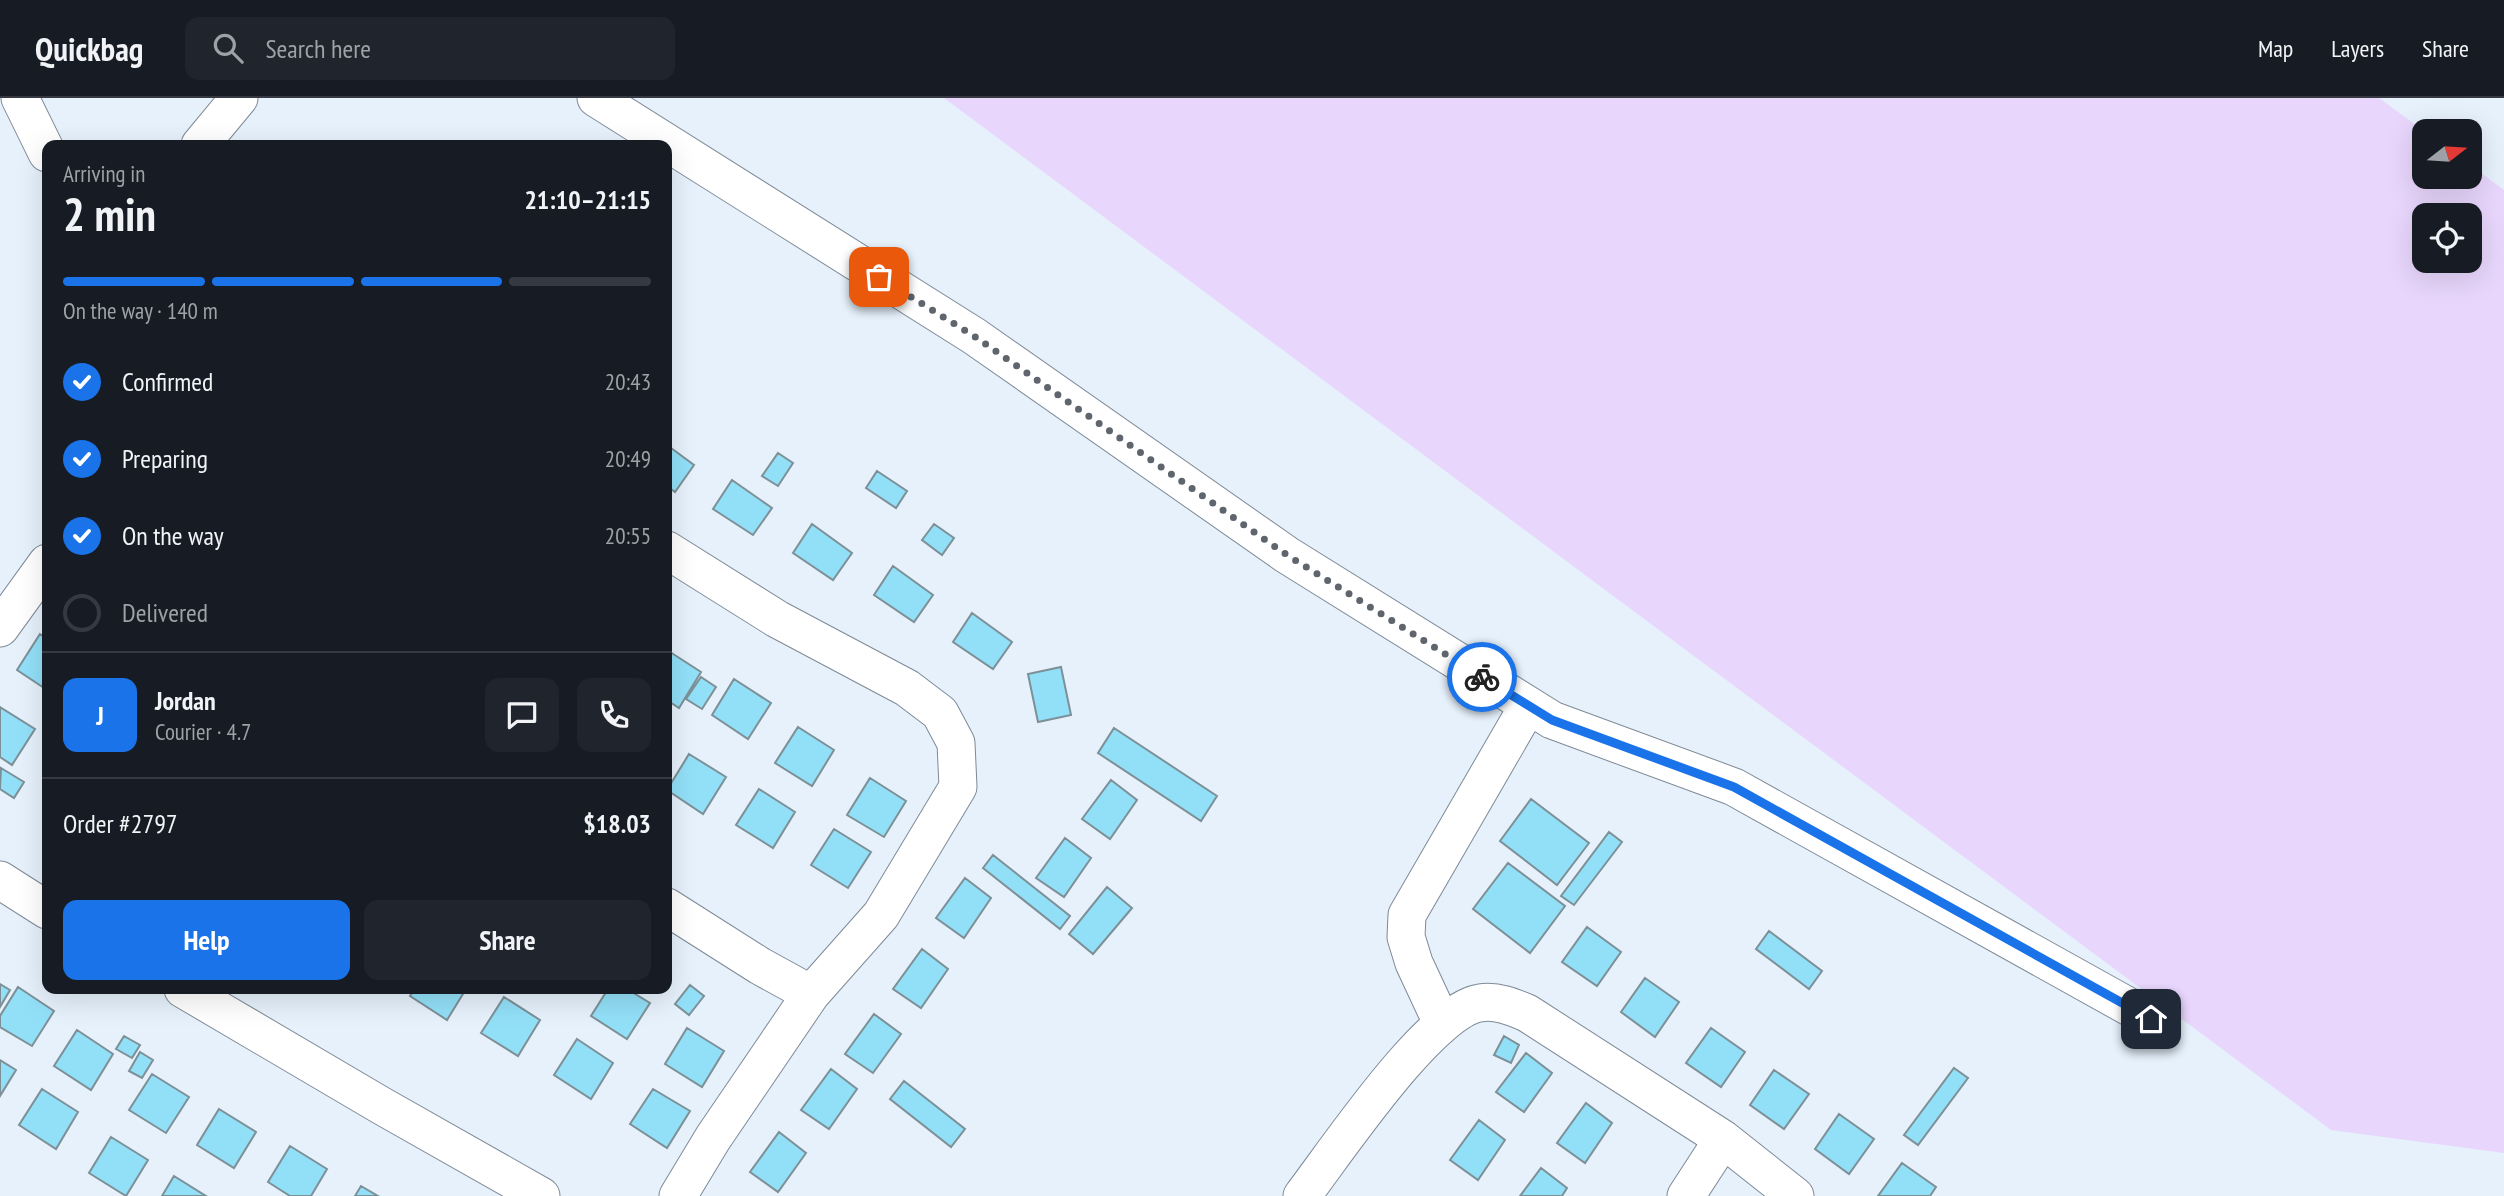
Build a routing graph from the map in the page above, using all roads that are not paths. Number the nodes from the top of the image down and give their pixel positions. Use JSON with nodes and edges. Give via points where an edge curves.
{"nodes":[{"id":1,"x":20,"y":98,"type":"edge"},
{"id":2,"x":239,"y":98,"type":"edge"},
{"id":3,"x":596,"y":98,"type":"edge"},
{"id":4,"x":204,"y":140,"type":"edge"},
{"id":5,"x":663,"y":140,"type":"edge"},
{"id":6,"x":42,"y":143,"type":"edge"},
{"id":7,"x":672,"y":146,"type":"edge"},
{"id":8,"x":672,"y":553,"type":"edge"},
{"id":9,"x":42,"y":570,"type":"edge"},
{"id":10,"x":0,"y":628,"type":"edge"},
{"id":11,"x":1528,"y":706,"type":"junction"},
{"id":12,"x":0,"y":880,"type":"edge"},
{"id":13,"x":42,"y":906,"type":"edge"},
{"id":14,"x":672,"y":910,"type":"edge"},
{"id":15,"x":192,"y":994,"type":"edge"},
{"id":16,"x":811,"y":995,"type":"junction"},
{"id":17,"x":2151,"y":1019,"type":"dead end"},
{"id":18,"x":1442,"y":1023,"type":"junction"},
{"id":19,"x":1723,"y":1139,"type":"junction"},
{"id":20,"x":541,"y":1196,"type":"edge"},
{"id":21,"x":678,"y":1196,"type":"edge"},
{"id":22,"x":1302,"y":1196,"type":"edge"},
{"id":23,"x":1686,"y":1196,"type":"edge"},
{"id":24,"x":1794,"y":1196,"type":"edge"}],
"edges":[{"from":1,"to":6,"type":"street"},
{"from":2,"to":4,"type":"street"},
{"from":3,"to":5,"type":"street"},
{"from":7,"to":11,"type":"street","via":[[974,336],[1287,555]]},
{"from":8,"to":16,"type":"street","via":[[777,619],[907,688],[940,713],[956,743],[958,787],[881,915]]},
{"from":9,"to":10,"type":"street"},
{"from":11,"to":17,"type":"street","via":[[1552,720],[1734,787]]},
{"from":11,"to":18,"type":"street","via":[[1407,915],[1410,950]]},
{"from":12,"to":13,"type":"street"},
{"from":14,"to":16,"type":"street"},
{"from":15,"to":20,"type":"street"},
{"from":16,"to":21,"type":"street"},
{"from":18,"to":19,"type":"street","via":[[1480,1003],[1508,1005]]},
{"from":18,"to":22,"type":"street","via":[[1406,1060]]},
{"from":19,"to":23,"type":"street"},
{"from":19,"to":24,"type":"street"}]}
